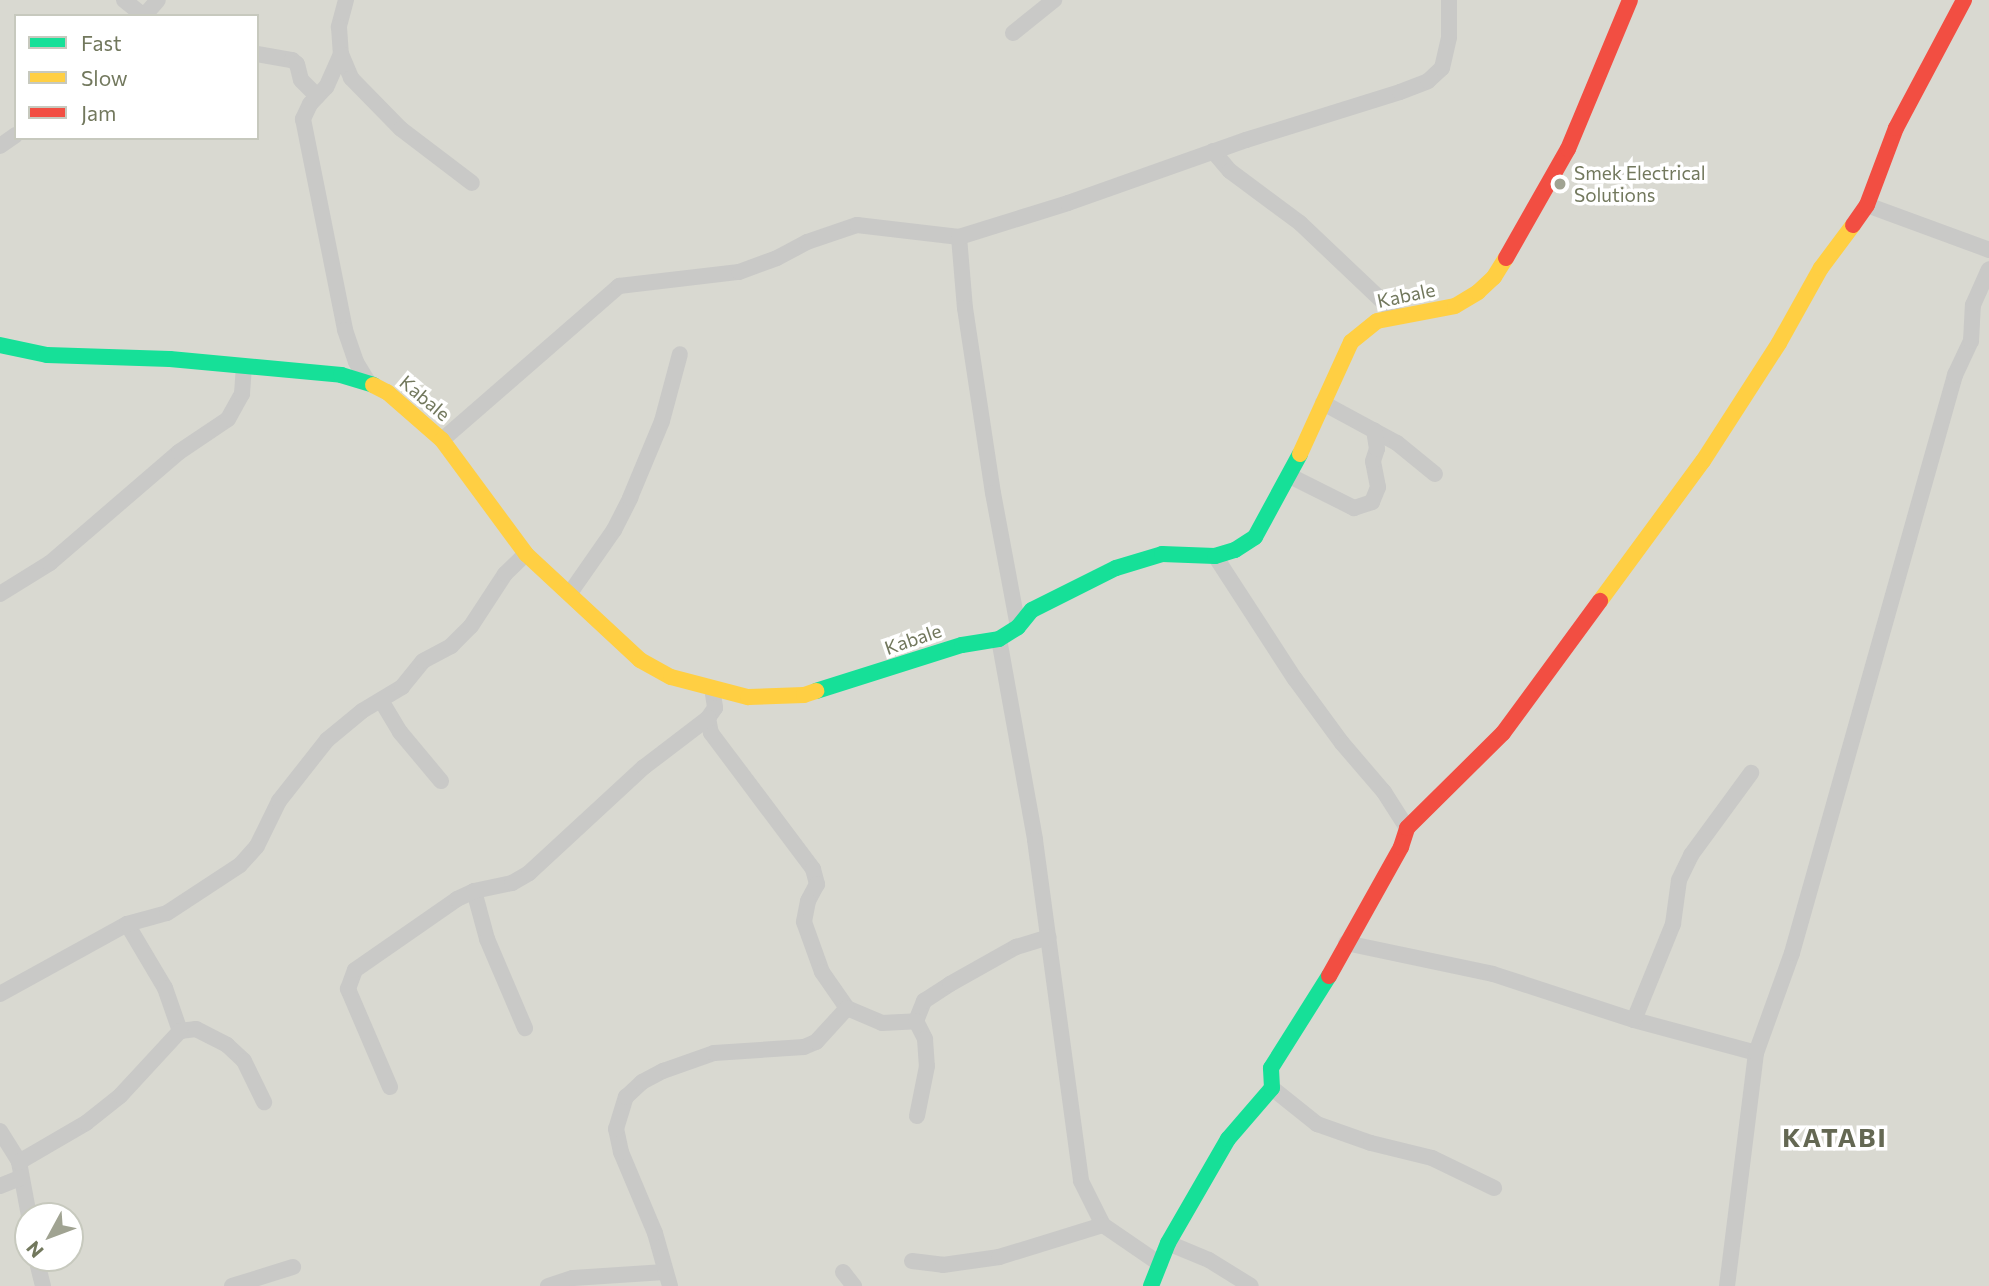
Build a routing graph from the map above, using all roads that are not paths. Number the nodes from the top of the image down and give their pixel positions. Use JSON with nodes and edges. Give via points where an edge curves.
{"nodes":[{"id":1,"x":124,"y":0,"type":"edge"},
{"id":2,"x":158,"y":0,"type":"edge"},
{"id":3,"x":346,"y":0,"type":"edge"},
{"id":4,"x":1055,"y":0,"type":"edge"},
{"id":5,"x":1449,"y":0,"type":"edge"},
{"id":6,"x":1630,"y":0,"type":"edge"},
{"id":7,"x":1964,"y":0,"type":"edge"},
{"id":8,"x":142,"y":14,"type":"edge"},
{"id":9,"x":146,"y":14,"type":"edge"},
{"id":10,"x":1013,"y":33,"type":"dead end"},
{"id":11,"x":259,"y":54,"type":"edge"},
{"id":12,"x":341,"y":54,"type":"junction"},
{"id":13,"x":317,"y":96,"type":"junction"},
{"id":14,"x":1213,"y":151,"type":"junction"},
{"id":15,"x":472,"y":184,"type":"dead end"},
{"id":16,"x":1867,"y":205,"type":"junction"},
{"id":17,"x":959,"y":237,"type":"junction"},
{"id":18,"x":1989,"y":250,"type":"edge"},
{"id":19,"x":1989,"y":269,"type":"edge"},
{"id":20,"x":1398,"y":316,"type":"junction"},
{"id":21,"x":0,"y":345,"type":"edge"},
{"id":22,"x":680,"y":354,"type":"dead end"},
{"id":23,"x":244,"y":367,"type":"junction"},
{"id":24,"x":368,"y":382,"type":"junction"},
{"id":25,"x":1323,"y":403,"type":"junction"},
{"id":26,"x":1374,"y":430,"type":"junction"},
{"id":27,"x":442,"y":440,"type":"junction"},
{"id":28,"x":1435,"y":474,"type":"dead end"},
{"id":29,"x":1290,"y":476,"type":"junction"},
{"id":30,"x":526,"y":554,"type":"junction"},
{"id":31,"x":1214,"y":556,"type":"junction"},
{"id":32,"x":570,"y":593,"type":"junction"},
{"id":33,"x":0,"y":594,"type":"edge"},
{"id":34,"x":1018,"y":627,"type":"junction"},
{"id":35,"x":999,"y":639,"type":"junction"},
{"id":36,"x":712,"y":688,"type":"junction"},
{"id":37,"x":382,"y":702,"type":"junction"},
{"id":38,"x":708,"y":718,"type":"junction"},
{"id":39,"x":1751,"y":773,"type":"dead end"},
{"id":40,"x":441,"y":782,"type":"dead end"},
{"id":41,"x":1408,"y":828,"type":"junction"},
{"id":42,"x":474,"y":891,"type":"junction"},
{"id":43,"x":127,"y":924,"type":"junction"},
{"id":44,"x":1049,"y":937,"type":"junction"},
{"id":45,"x":1346,"y":943,"type":"junction"},
{"id":46,"x":0,"y":994,"type":"edge"},
{"id":47,"x":847,"y":1008,"type":"junction"},
{"id":48,"x":1634,"y":1020,"type":"junction"},
{"id":49,"x":916,"y":1021,"type":"junction"},
{"id":50,"x":525,"y":1028,"type":"dead end"},
{"id":51,"x":180,"y":1031,"type":"junction"},
{"id":52,"x":1755,"y":1053,"type":"junction"},
{"id":53,"x":390,"y":1087,"type":"dead end"},
{"id":54,"x":1272,"y":1088,"type":"junction"},
{"id":55,"x":264,"y":1102,"type":"dead end"},
{"id":56,"x":917,"y":1116,"type":"dead end"},
{"id":57,"x":0,"y":1131,"type":"edge"},
{"id":58,"x":20,"y":1170,"type":"junction"},
{"id":59,"x":0,"y":1186,"type":"edge"},
{"id":60,"x":1494,"y":1188,"type":"dead end"},
{"id":61,"x":26,"y":1202,"type":"edge"},
{"id":62,"x":1103,"y":1225,"type":"junction"},
{"id":63,"x":1168,"y":1243,"type":"junction"},
{"id":64,"x":912,"y":1261,"type":"dead end"},
{"id":65,"x":1160,"y":1264,"type":"junction"},
{"id":66,"x":293,"y":1267,"type":"dead end"},
{"id":67,"x":843,"y":1272,"type":"dead end"},
{"id":68,"x":667,"y":1279,"type":"edge"},
{"id":69,"x":232,"y":1286,"type":"edge"},
{"id":70,"x":548,"y":1286,"type":"edge"},
{"id":71,"x":854,"y":1286,"type":"edge"},
{"id":72,"x":1151,"y":1286,"type":"edge"},
{"id":73,"x":1251,"y":1286,"type":"edge"},
{"id":74,"x":1727,"y":1286,"type":"edge"}],
"edges":[{"from":1,"to":8,"type":"street"},
{"from":2,"to":9,"type":"street"},
{"from":3,"to":12,"type":"street","via":[[339,27]]},
{"from":4,"to":10,"type":"street"},
{"from":5,"to":14,"type":"street","via":[[1449,37],[1442,68],[1428,80]]},
{"from":6,"to":20,"type":"street","name":"Kabale","via":[[1568,149],[1494,277],[1455,306]]},
{"from":7,"to":16,"type":"street","via":[[1896,128]]},
{"from":11,"to":13,"type":"street","via":[[292,60],[301,80]]},
{"from":12,"to":13,"type":"street"},
{"from":12,"to":15,"type":"street","via":[[351,78],[401,129]]},
{"from":13,"to":24,"type":"street","via":[[303,118],[309,161],[345,330]]},
{"from":14,"to":17,"type":"street"},
{"from":14,"to":20,"type":"street","via":[[1230,171],[1318,239]]},
{"from":16,"to":18,"type":"street"},
{"from":16,"to":41,"type":"street","via":[[1821,268],[1748,394],[1642,548],[1572,635],[1503,733]]},
{"from":17,"to":27,"type":"street","via":[[857,225],[739,272],[619,286]]},
{"from":17,"to":34,"type":"street","via":[[965,308]]},
{"from":19,"to":52,"type":"street","via":[[1973,305],[1971,341],[1955,375],[1792,953]]},
{"from":20,"to":25,"type":"street","name":"Kabale","via":[[1377,321],[1351,342]]},
{"from":21,"to":23,"type":"street","name":"Kabale","via":[[47,355]]},
{"from":22,"to":32,"type":"street","via":[[662,421],[630,498],[614,530]]},
{"from":23,"to":24,"type":"street","name":"Kabale","via":[[341,375]]},
{"from":23,"to":33,"type":"street","via":[[242,394],[228,419],[179,453],[50,564]]},
{"from":24,"to":27,"type":"street","name":"Kabale","via":[[387,392]]},
{"from":25,"to":26,"type":"street"},
{"from":25,"to":29,"type":"street","name":"Kabale"},
{"from":26,"to":28,"type":"street"},
{"from":26,"to":29,"type":"street","via":[[1378,487],[1372,502],[1354,508]]},
{"from":27,"to":30,"type":"street","name":"Kabale"},
{"from":29,"to":31,"type":"street","name":"Kabale","via":[[1255,537]]},
{"from":30,"to":32,"type":"street","name":"Kabale"},
{"from":30,"to":37,"type":"street","via":[[505,574],[471,626],[450,646],[423,661],[402,687]]},
{"from":31,"to":34,"type":"street","name":"Kabale","via":[[1163,554],[1116,568],[1032,610]]},
{"from":31,"to":41,"type":"street","via":[[1295,679]]},
{"from":32,"to":36,"type":"street","name":"Kabale","via":[[640,660],[671,677]]},
{"from":34,"to":35,"type":"street","name":"Kabale"},
{"from":35,"to":36,"type":"street","name":"Kabale","via":[[962,645],[804,695],[748,697]]},
{"from":35,"to":44,"type":"street"},
{"from":36,"to":38,"type":"street","via":[[715,708]]},
{"from":37,"to":40,"type":"street"},
{"from":37,"to":43,"type":"street","via":[[362,711],[327,740],[279,801],[257,846],[240,865],[167,914]]},
{"from":38,"to":42,"type":"street","via":[[644,767],[529,873],[512,883]]},
{"from":38,"to":47,"type":"street","via":[[711,733],[813,869],[817,884],[804,922],[822,972]]},
{"from":39,"to":48,"type":"street","via":[[1691,855],[1679,880],[1673,923]]},
{"from":41,"to":45,"type":"street"},
{"from":42,"to":50,"type":"street","via":[[487,939]]},
{"from":42,"to":53,"type":"street","via":[[394,941],[348,981]]},
{"from":43,"to":46,"type":"street"},
{"from":43,"to":51,"type":"street","via":[[165,988]]},
{"from":44,"to":49,"type":"street","via":[[1016,947],[933,995],[924,1001]]},
{"from":44,"to":62,"type":"street","via":[[1081,1181]]},
{"from":45,"to":48,"type":"street","via":[[1493,974]]},
{"from":45,"to":54,"type":"street","via":[[1271,1068]]},
{"from":47,"to":49,"type":"street","via":[[882,1023]]},
{"from":47,"to":68,"type":"street","via":[[816,1042],[804,1048],[714,1053],[663,1071],[626,1097],[616,1129],[621,1152],[655,1233]]},
{"from":48,"to":52,"type":"street"},
{"from":49,"to":56,"type":"street","via":[[925,1039],[927,1066]]},
{"from":51,"to":55,"type":"street","via":[[196,1029],[227,1045],[244,1060]]},
{"from":51,"to":58,"type":"street","via":[[120,1096]]},
{"from":52,"to":74,"type":"street"},
{"from":54,"to":60,"type":"street","via":[[1317,1124],[1432,1158]]},
{"from":54,"to":63,"type":"street","via":[[1228,1139]]},
{"from":57,"to":58,"type":"street"},
{"from":58,"to":59,"type":"street"},
{"from":58,"to":61,"type":"street"},
{"from":62,"to":64,"type":"street","via":[[999,1256],[943,1265]]},
{"from":62,"to":65,"type":"street"},
{"from":63,"to":65,"type":"street"},
{"from":63,"to":73,"type":"street","via":[[1209,1260]]},
{"from":65,"to":72,"type":"street"},
{"from":66,"to":69,"type":"street"},
{"from":67,"to":71,"type":"street"},
{"from":68,"to":70,"type":"street","via":[[573,1278]]}]}
